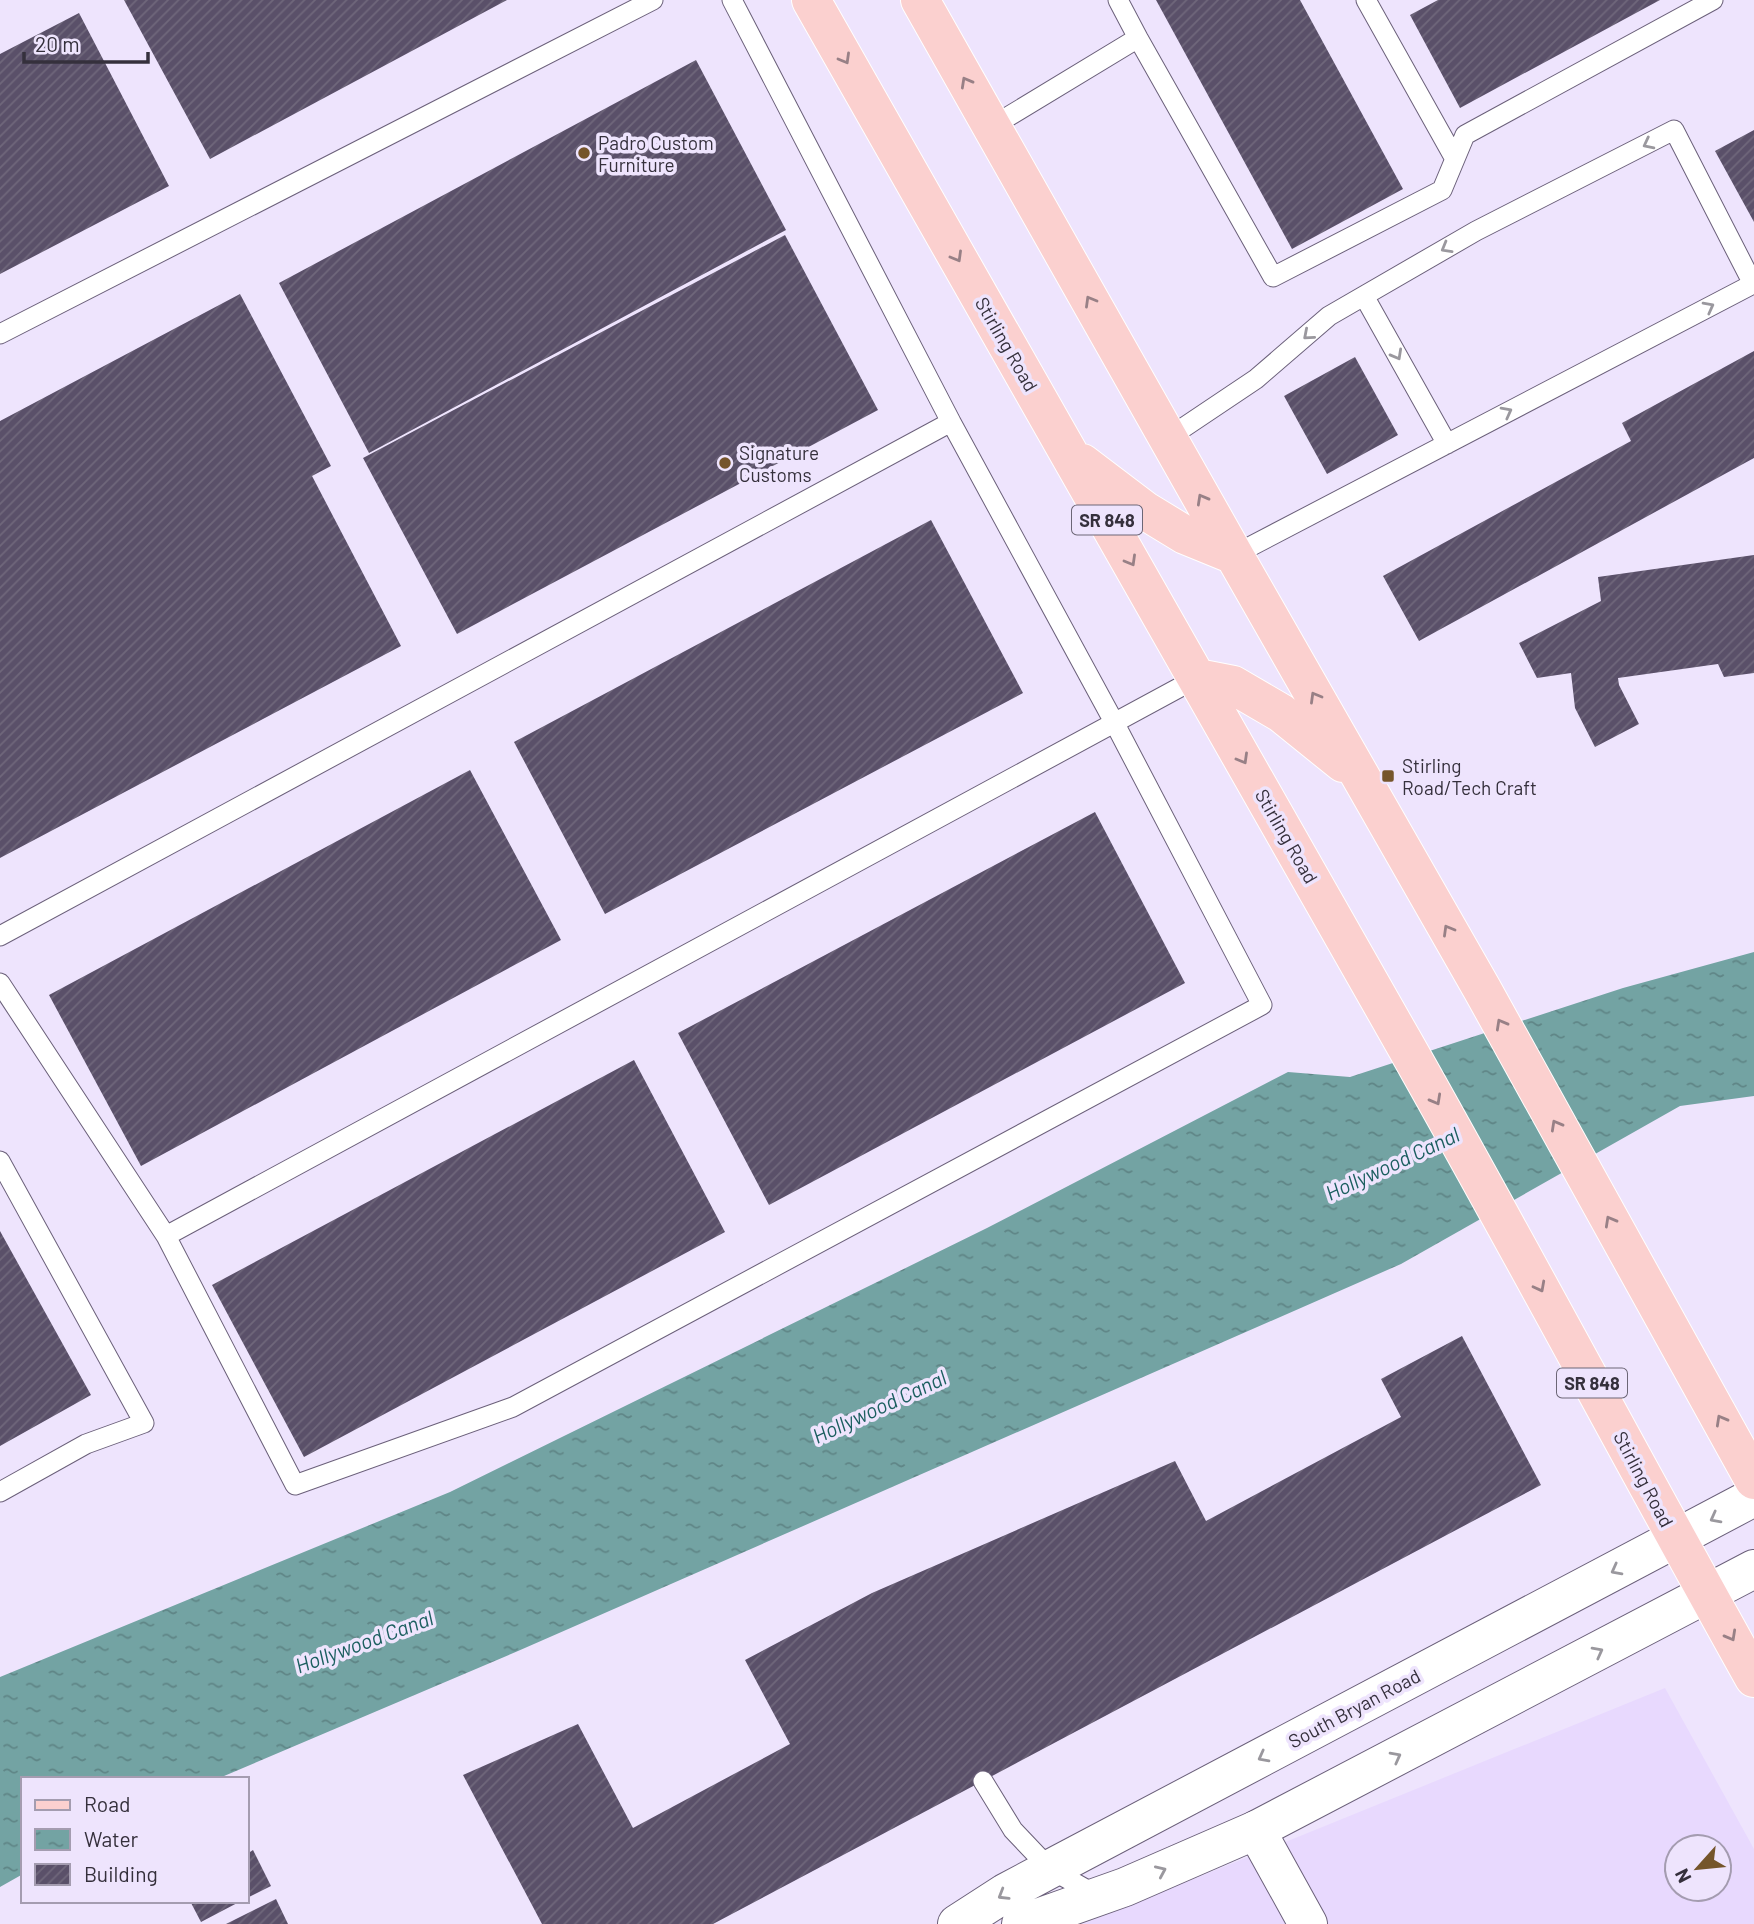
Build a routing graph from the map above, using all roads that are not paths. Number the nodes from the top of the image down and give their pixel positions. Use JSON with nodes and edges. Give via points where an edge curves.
{"nodes":[{"id":1,"x":653,"y":0,"type":"edge"},
{"id":2,"x":732,"y":0,"type":"edge"},
{"id":3,"x":811,"y":0,"type":"edge"},
{"id":4,"x":920,"y":0,"type":"edge"},
{"id":5,"x":1118,"y":0,"type":"edge"},
{"id":6,"x":1366,"y":0,"type":"edge"},
{"id":7,"x":1713,"y":0,"type":"edge"},
{"id":8,"x":1138,"y":38,"type":"junction"},
{"id":9,"x":990,"y":127,"type":"junction"},
{"id":10,"x":1455,"y":159,"type":"junction"},
{"id":11,"x":1364,"y":296,"type":"junction"},
{"id":12,"x":0,"y":334,"type":"edge"},
{"id":13,"x":951,"y":422,"type":"junction"},
{"id":14,"x":1168,"y":438,"type":"junction"},
{"id":15,"x":1447,"y":444,"type":"junction"},
{"id":16,"x":1069,"y":454,"type":"junction"},
{"id":17,"x":1234,"y":555,"type":"junction"},
{"id":18,"x":1198,"y":678,"type":"junction"},
{"id":19,"x":1114,"y":723,"type":"junction"},
{"id":20,"x":1361,"y":778,"type":"junction"},
{"id":21,"x":0,"y":936,"type":"edge"},
{"id":22,"x":0,"y":983,"type":"edge"},
{"id":23,"x":0,"y":1161,"type":"edge"},
{"id":24,"x":166,"y":1236,"type":"junction"},
{"id":25,"x":1754,"y":1480,"type":"edge"},
{"id":26,"x":0,"y":1492,"type":"edge"},
{"id":27,"x":1754,"y":1497,"type":"edge"},
{"id":28,"x":1676,"y":1538,"type":"junction"},
{"id":29,"x":1754,"y":1569,"type":"edge"},
{"id":30,"x":1707,"y":1594,"type":"junction"},
{"id":31,"x":1754,"y":1678,"type":"edge"},
{"id":32,"x":983,"y":1781,"type":"dead end"},
{"id":33,"x":1256,"y":1830,"type":"junction"},
{"id":34,"x":1049,"y":1870,"type":"junction"},
{"id":35,"x":1098,"y":1896,"type":"junction"},
{"id":36,"x":957,"y":1924,"type":"edge"},
{"id":37,"x":1021,"y":1924,"type":"edge"},
{"id":38,"x":1308,"y":1924,"type":"edge"}],
"edges":[{"from":1,"to":12,"type":"lane"},
{"from":2,"to":13,"type":"lane"},
{"from":3,"to":16,"type":"main road","name":"Stirling Road","number":"SR 848","one_way":true},
{"from":9,"to":4,"type":"main road","one_way":true},
{"from":5,"to":8,"type":"lane"},
{"from":6,"to":10,"type":"lane"},
{"from":7,"to":10,"type":"lane","via":[[1465,135]]},
{"from":8,"to":9,"type":"lane"},
{"from":8,"to":10,"type":"lane","via":[[1273,277],[1442,190]]},
{"from":14,"to":9,"type":"main road","one_way":true},
{"from":11,"to":14,"type":"lane","one_way":true,"via":[[1329,316],[1256,379]]},
{"from":11,"to":15,"type":"lane","one_way":true},
{"from":15,"to":11,"type":"lane","one_way":true,"via":[[1753,284],[1674,130],[1476,231]]},
{"from":13,"to":19,"type":"lane"},
{"from":13,"to":21,"type":"lane"},
{"from":17,"to":14,"type":"main road","one_way":true},
{"from":15,"to":17,"type":"lane"},
{"from":16,"to":17,"type":"main road","via":[[1144,510],[1185,535]]},
{"from":16,"to":18,"type":"main road","name":"Stirling Road","number":"SR 848","one_way":true},
{"from":20,"to":17,"type":"main road","one_way":true},
{"from":18,"to":19,"type":"lane"},
{"from":18,"to":20,"type":"main road","via":[[1233,685],[1281,713]]},
{"from":18,"to":28,"type":"main road","name":"Stirling Road","number":"SR 848","one_way":true},
{"from":19,"to":24,"type":"lane"},
{"from":19,"to":24,"type":"lane","via":[[1262,1005],[513,1407],[295,1485]]},
{"from":25,"to":20,"type":"main road","one_way":true},
{"from":22,"to":24,"type":"lane"},
{"from":23,"to":26,"type":"lane","via":[[144,1423],[86,1444]]},
{"from":27,"to":28,"type":"street","name":"South Bryan Road","one_way":true},
{"from":28,"to":30,"type":"main road","name":"Stirling Road","number":"SR 848"},
{"from":28,"to":34,"type":"street","name":"South Bryan Road","one_way":true},
{"from":29,"to":30,"type":"street"},
{"from":30,"to":31,"type":"main road","name":"Stirling Road","number":"SR 848","one_way":true},
{"from":33,"to":30,"type":"street","one_way":true},
{"from":32,"to":34,"type":"lane","via":[[1013,1830]]},
{"from":35,"to":33,"type":"street","one_way":true},
{"from":33,"to":38,"type":"street"},
{"from":34,"to":35,"type":"lane"},
{"from":34,"to":36,"type":"street","name":"South Bryan Road","one_way":true},
{"from":35,"to":37,"type":"street"}]}
